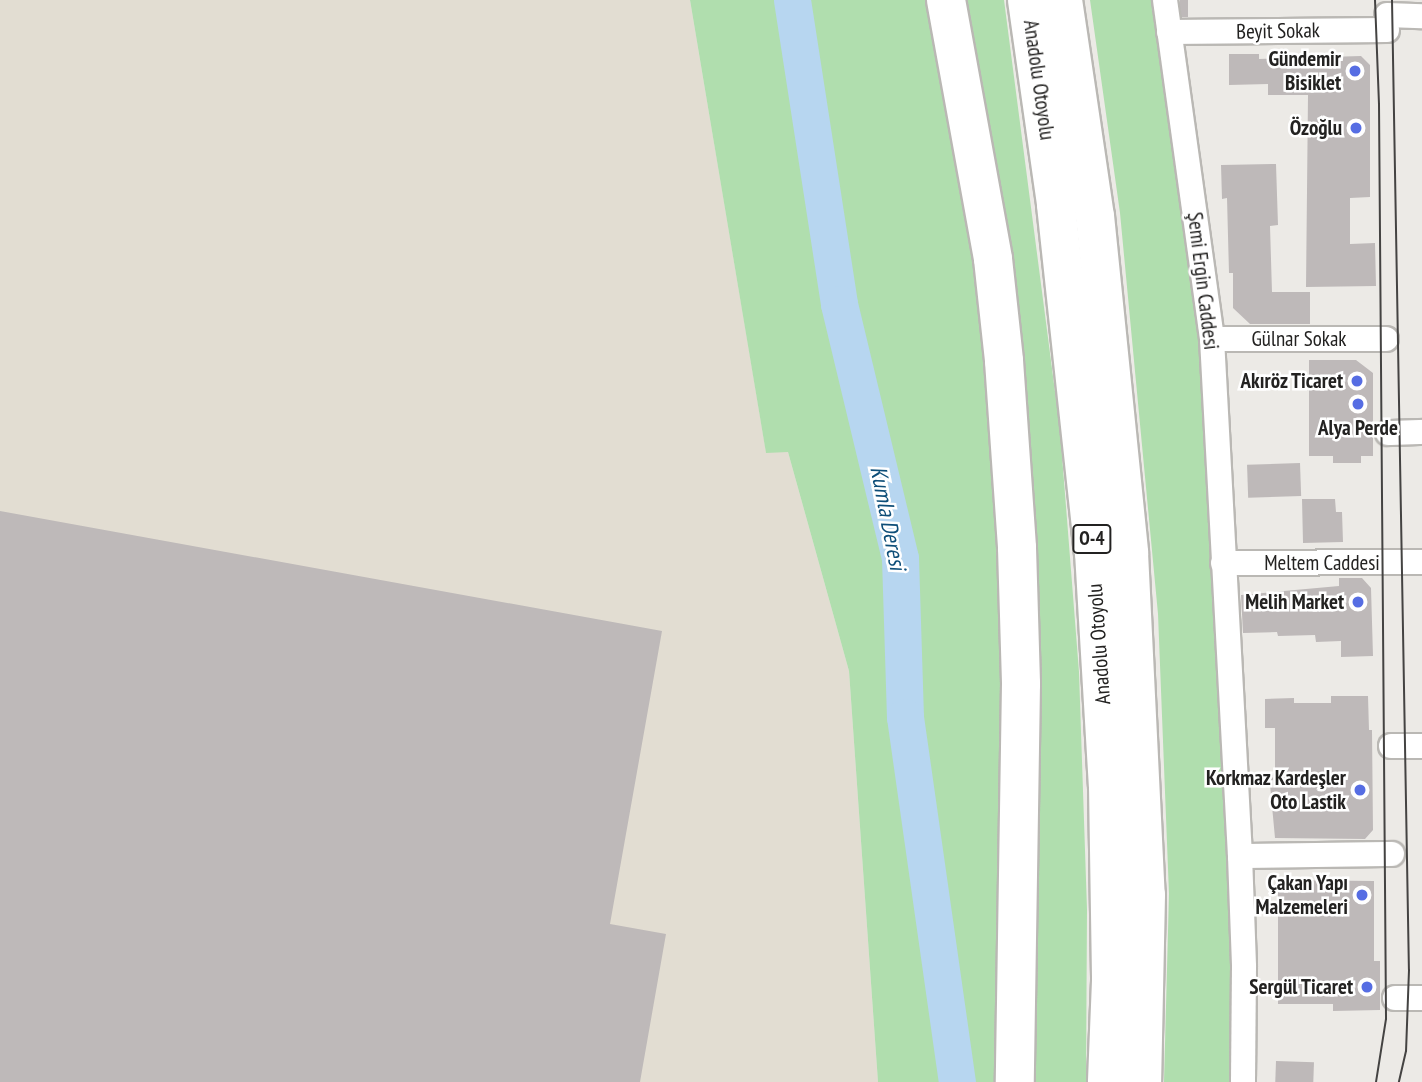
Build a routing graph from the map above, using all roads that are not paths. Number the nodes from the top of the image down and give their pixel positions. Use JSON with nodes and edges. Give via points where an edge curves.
{"nodes":[{"id":1,"x":946,"y":0,"type":"edge"},
{"id":2,"x":1027,"y":0,"type":"edge"},
{"id":3,"x":1063,"y":0,"type":"edge"},
{"id":4,"x":1164,"y":0,"type":"edge"},
{"id":5,"x":1422,"y":16,"type":"edge"},
{"id":6,"x":1169,"y":32,"type":"junction"},
{"id":7,"x":1212,"y":339,"type":"junction"},
{"id":8,"x":1386,"y":339,"type":"dead end"},
{"id":9,"x":1422,"y":432,"type":"edge"},
{"id":10,"x":1388,"y":433,"type":"dead end"},
{"id":11,"x":1422,"y":562,"type":"edge"},
{"id":12,"x":1223,"y":563,"type":"junction"},
{"id":13,"x":1391,"y":746,"type":"dead end"},
{"id":14,"x":1422,"y":746,"type":"edge"},
{"id":15,"x":1392,"y":854,"type":"dead end"},
{"id":16,"x":1240,"y":856,"type":"junction"},
{"id":17,"x":1395,"y":998,"type":"dead end"},
{"id":18,"x":1422,"y":998,"type":"edge"},
{"id":19,"x":1015,"y":1082,"type":"edge"},
{"id":20,"x":1107,"y":1082,"type":"edge"},
{"id":21,"x":1142,"y":1082,"type":"edge"},
{"id":22,"x":1243,"y":1082,"type":"edge"}],
"edges":[{"from":1,"to":19,"type":"main road","via":[[993,259],[1017,548],[1021,684]]},
{"from":2,"to":20,"type":"main road","name":"Anadolu Otoyolu","number":"O-4","via":[[1056,205],[1094,552],[1108,799],[1111,981]]},
{"from":3,"to":21,"type":"main road","name":"Anadolu Otoyolu","number":"O-4","via":[[1095,216],[1129,553],[1146,895]]},
{"from":4,"to":6,"type":"street","name":"Şemi Ergin Caddesi"},
{"from":5,"to":6,"type":"street","name":"Beyit Sokak","via":[[1387,23]]},
{"from":6,"to":7,"type":"street","name":"Şemi Ergin Caddesi"},
{"from":7,"to":8,"type":"street","name":"Gülnar Sokak"},
{"from":7,"to":12,"type":"street","name":"Şemi Ergin Caddesi"},
{"from":9,"to":10,"type":"street"},
{"from":11,"to":12,"type":"street","name":"Meltem Caddesi"},
{"from":12,"to":16,"type":"street","name":"Şemi Ergin Caddesi"},
{"from":13,"to":14,"type":"street"},
{"from":15,"to":16,"type":"street"},
{"from":16,"to":22,"type":"street","name":"Şemi Ergin Caddesi"},
{"from":17,"to":18,"type":"street"}]}
